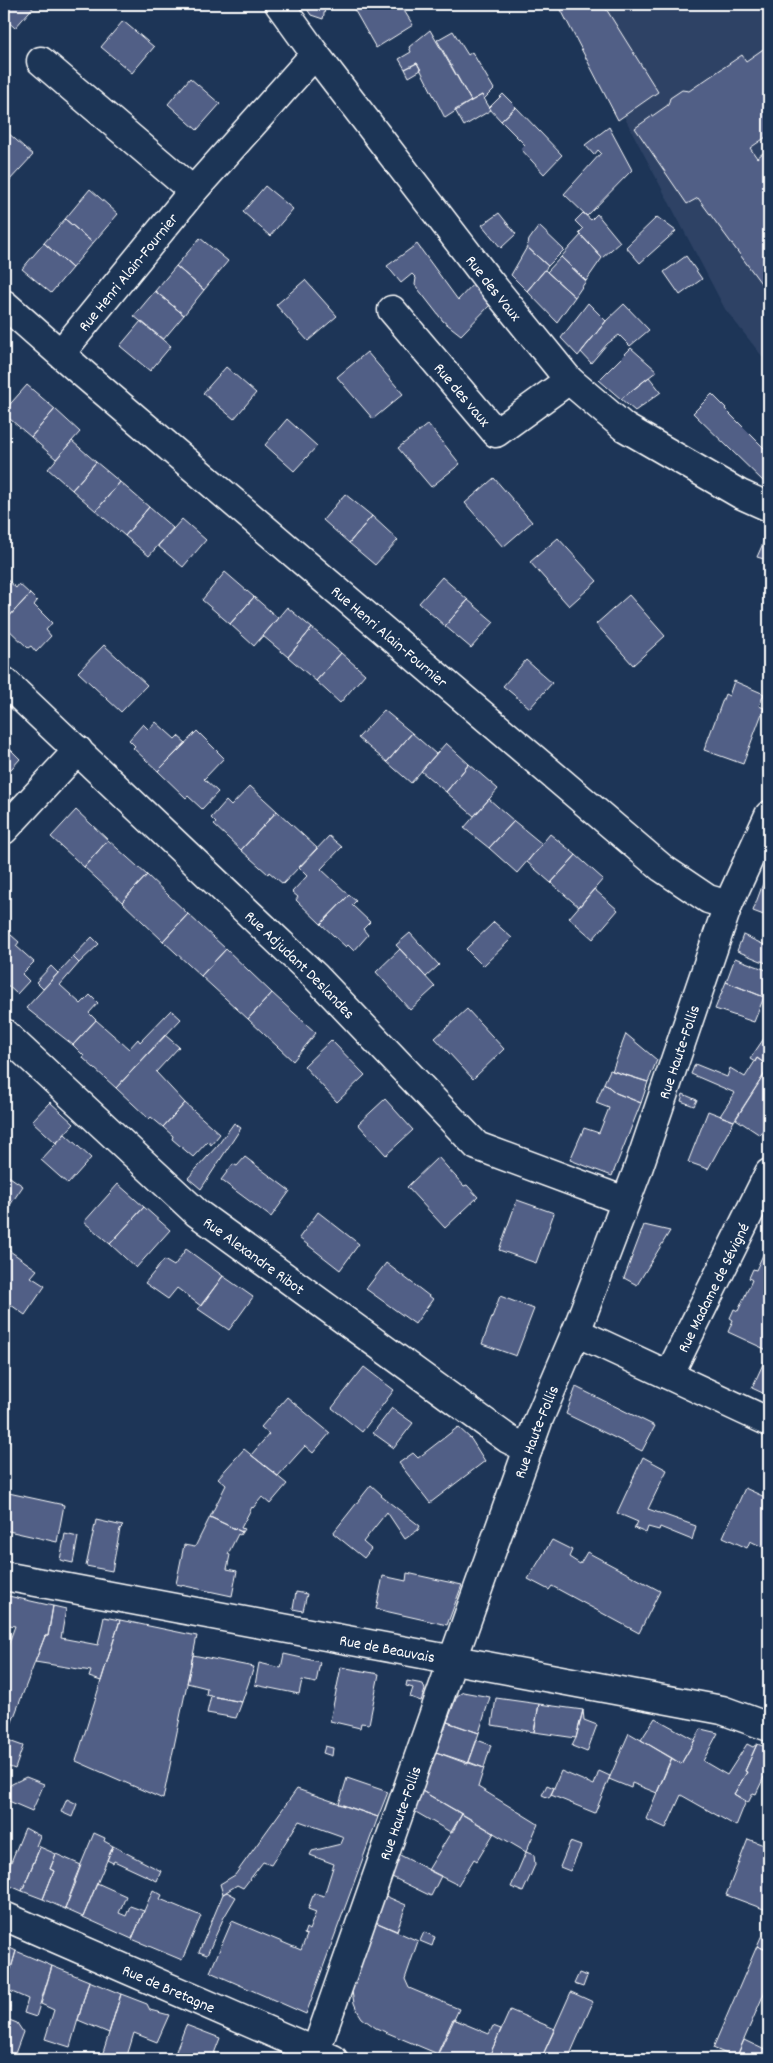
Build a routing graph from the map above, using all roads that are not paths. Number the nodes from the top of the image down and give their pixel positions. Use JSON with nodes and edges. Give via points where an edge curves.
{"nodes":[{"id":1,"x":280,"y":4,"type":"edge"},
{"id":2,"x":315,"y":54,"type":"junction"},
{"id":3,"x":41,"y":61,"type":"dead end"},
{"id":4,"x":193,"y":191,"type":"junction"},
{"id":5,"x":4,"y":304,"type":"edge"},
{"id":6,"x":392,"y":310,"type":"dead end"},
{"id":7,"x":61,"y":353,"type":"junction"},
{"id":8,"x":569,"y":380,"type":"junction"},
{"id":9,"x":769,"y":507,"type":"edge"},
{"id":10,"x":4,"y":681,"type":"edge"},
{"id":11,"x":78,"y":750,"type":"junction"},
{"id":12,"x":769,"y":816,"type":"edge"},
{"id":13,"x":4,"y":830,"type":"edge"},
{"id":14,"x":728,"y":905,"type":"junction"},
{"id":15,"x":4,"y":1033,"type":"edge"},
{"id":16,"x":769,"y":1173,"type":"edge"},
{"id":17,"x":625,"y":1201,"type":"junction"},
{"id":18,"x":576,"y":1332,"type":"junction"},
{"id":19,"x":669,"y":1375,"type":"junction"},
{"id":20,"x":769,"y":1422,"type":"edge"},
{"id":21,"x":528,"y":1449,"type":"junction"},
{"id":22,"x":4,"y":1576,"type":"edge"},
{"id":23,"x":452,"y":1659,"type":"junction"},
{"id":24,"x":769,"y":1727,"type":"edge"},
{"id":25,"x":4,"y":1916,"type":"edge"},
{"id":26,"x":321,"y":2057,"type":"edge"}],
"edges":[{"from":1,"to":2,"type":"street","name":"Rue des Vaux"},
{"from":2,"to":4,"type":"street","name":"Rue Henri Alain-Fournier"},
{"from":2,"to":8,"type":"street","name":"Rue des Vaux"},
{"from":3,"to":4,"type":"street"},
{"from":4,"to":7,"type":"street","name":"Rue Henri Alain-Fournier"},
{"from":5,"to":7,"type":"street","name":"Rue Henri Alain-Fournier"},
{"from":6,"to":8,"type":"street","name":"Rue des vaux","via":[[496,433]]},
{"from":7,"to":14,"type":"street","name":"Rue Henri Alain-Fournier","via":[[662,868],[708,899]]},
{"from":8,"to":9,"type":"street","name":"Rue des Vaux","via":[[624,427],[740,494]]},
{"from":10,"to":11,"type":"street","name":"Rue Adjudant Deslandes"},
{"from":11,"to":13,"type":"street"},
{"from":11,"to":17,"type":"street","name":"Rue Adjudant Deslandes","via":[[315,976],[477,1146]]},
{"from":12,"to":14,"type":"street","name":"Rue Haute-Follis"},
{"from":14,"to":17,"type":"street","name":"Rue Haute-Follis"},
{"from":15,"to":21,"type":"street","name":"Rue Alexandre Ribot","via":[[197,1213],[508,1439]]},
{"from":16,"to":19,"type":"street","name":"Rue Madame de Sévigné"},
{"from":17,"to":18,"type":"street","name":"Rue Haute-Follis"},
{"from":18,"to":19,"type":"street"},
{"from":18,"to":21,"type":"street","name":"Rue Haute-Follis"},
{"from":19,"to":20,"type":"street"},
{"from":21,"to":23,"type":"street","name":"Rue Haute-Follis"},
{"from":22,"to":23,"type":"street","name":"Rue de Beauvais"},
{"from":23,"to":24,"type":"street","name":"Rue de Beauvais","via":[[722,1710]]},
{"from":23,"to":26,"type":"street","name":"Rue Haute-Follis"},
{"from":25,"to":26,"type":"street","name":"Rue de Bretagne"}]}
